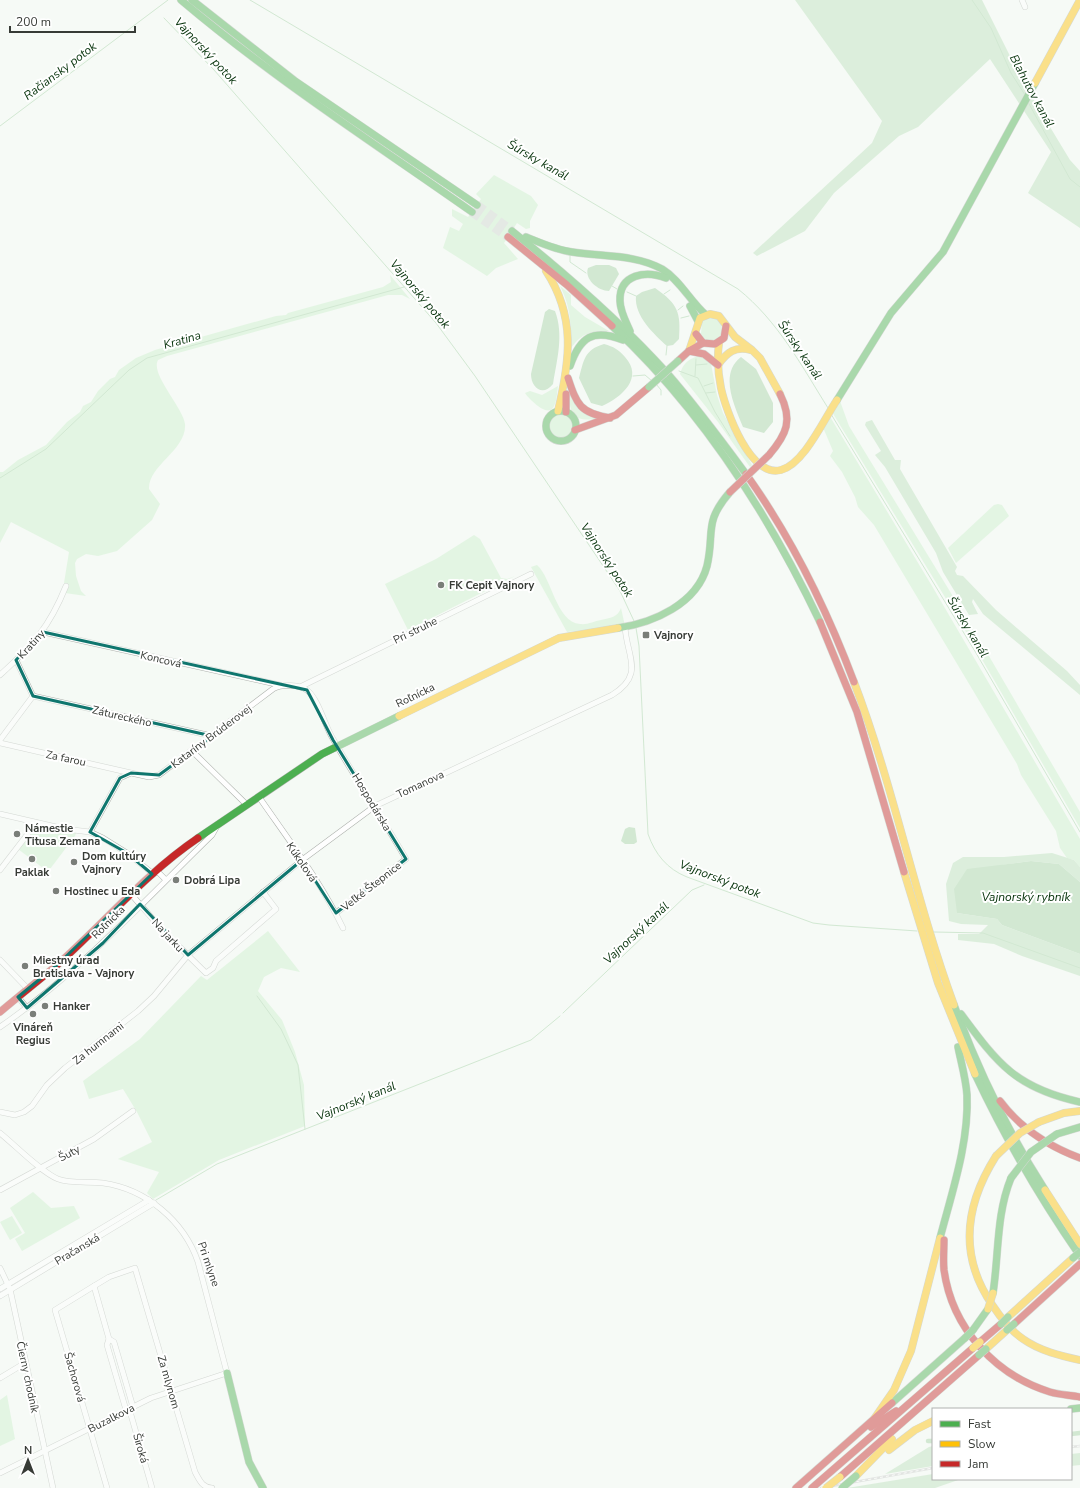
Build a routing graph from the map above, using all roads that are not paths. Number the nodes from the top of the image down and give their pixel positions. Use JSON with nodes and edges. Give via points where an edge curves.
{"nodes":[{"id":1,"x":192,"y":0,"type":"edge"},
{"id":2,"x":1022,"y":0,"type":"edge"},
{"id":3,"x":1080,"y":0,"type":"edge"},
{"id":4,"x":183,"y":2,"type":"edge"},
{"id":5,"x":1025,"y":7,"type":"dead end"},
{"id":6,"x":477,"y":205,"type":"tunnel mouth"},
{"id":7,"x":472,"y":212,"type":"tunnel mouth"},
{"id":8,"x":508,"y":237,"type":"tunnel mouth"},
{"id":9,"x":536,"y":259,"type":"junction"},
{"id":10,"x":706,"y":314,"type":"junction"},
{"id":11,"x":698,"y":321,"type":"junction"},
{"id":12,"x":726,"y":326,"type":"junction"},
{"id":13,"x":696,"y":334,"type":"junction"},
{"id":14,"x":632,"y":336,"type":"junction"},
{"id":15,"x":738,"y":341,"type":"junction"},
{"id":16,"x":720,"y":342,"type":"junction"},
{"id":17,"x":631,"y":344,"type":"junction"},
{"id":18,"x":705,"y":344,"type":"junction"},
{"id":19,"x":689,"y":351,"type":"junction"},
{"id":20,"x":753,"y":351,"type":"junction"},
{"id":21,"x":718,"y":365,"type":"junction"},
{"id":22,"x":568,"y":378,"type":"junction"},
{"id":23,"x":562,"y":411,"type":"junction"},
{"id":24,"x":610,"y":418,"type":"junction"},
{"id":25,"x":575,"y":421,"type":"junction"},
{"id":26,"x":593,"y":423,"type":"junction"},
{"id":27,"x":575,"y":430,"type":"junction"},
{"id":28,"x":531,"y":574,"type":"dead end"},
{"id":29,"x":66,"y":586,"type":"dead end"},
{"id":30,"x":634,"y":625,"type":"junction"},
{"id":31,"x":43,"y":632,"type":"junction"},
{"id":32,"x":16,"y":660,"type":"junction"},
{"id":33,"x":0,"y":675,"type":"edge"},
{"id":34,"x":280,"y":685,"type":"junction"},
{"id":35,"x":300,"y":687,"type":"junction"},
{"id":36,"x":33,"y":696,"type":"junction"},
{"id":37,"x":212,"y":736,"type":"junction"},
{"id":38,"x":0,"y":740,"type":"edge"},
{"id":39,"x":0,"y":743,"type":"edge"},
{"id":40,"x":337,"y":746,"type":"junction"},
{"id":41,"x":192,"y":751,"type":"junction"},
{"id":42,"x":119,"y":770,"type":"junction"},
{"id":43,"x":131,"y":773,"type":"junction"},
{"id":44,"x":120,"y":778,"type":"junction"},
{"id":45,"x":259,"y":797,"type":"junction"},
{"id":46,"x":247,"y":805,"type":"junction"},
{"id":47,"x":375,"y":806,"type":"junction"},
{"id":48,"x":0,"y":814,"type":"edge"},
{"id":49,"x":34,"y":822,"type":"junction"},
{"id":50,"x":217,"y":826,"type":"junction"},
{"id":51,"x":90,"y":832,"type":"junction"},
{"id":52,"x":195,"y":840,"type":"junction"},
{"id":53,"x":200,"y":846,"type":"junction"},
{"id":54,"x":406,"y":859,"type":"joint"},
{"id":55,"x":302,"y":860,"type":"junction"},
{"id":56,"x":0,"y":870,"type":"edge"},
{"id":57,"x":154,"y":872,"type":"junction"},
{"id":58,"x":165,"y":879,"type":"junction"},
{"id":59,"x":263,"y":892,"type":"junction"},
{"id":60,"x":131,"y":894,"type":"junction"},
{"id":61,"x":140,"y":904,"type":"junction"},
{"id":62,"x":336,"y":913,"type":"junction"},
{"id":63,"x":343,"y":928,"type":"dead end"},
{"id":64,"x":188,"y":955,"type":"junction"},
{"id":65,"x":0,"y":960,"type":"edge"},
{"id":66,"x":28,"y":989,"type":"junction"},
{"id":67,"x":18,"y":997,"type":"junction"},
{"id":68,"x":27,"y":1008,"type":"junction"},
{"id":69,"x":956,"y":1008,"type":"junction"},
{"id":70,"x":0,"y":1012,"type":"edge"},
{"id":71,"x":954,"y":1026,"type":"junction"},
{"id":72,"x":0,"y":1027,"type":"edge"},
{"id":73,"x":983,"y":1076,"type":"junction"},
{"id":74,"x":1080,"y":1102,"type":"edge"},
{"id":75,"x":133,"y":1111,"type":"dead end"},
{"id":76,"x":1080,"y":1111,"type":"edge"},
{"id":77,"x":0,"y":1112,"type":"edge"},
{"id":78,"x":1080,"y":1127,"type":"edge"},
{"id":79,"x":0,"y":1133,"type":"edge"},
{"id":80,"x":1080,"y":1158,"type":"edge"},
{"id":81,"x":42,"y":1168,"type":"junction"},
{"id":82,"x":0,"y":1190,"type":"edge"},
{"id":83,"x":148,"y":1200,"type":"junction"},
{"id":84,"x":154,"y":1204,"type":"junction"},
{"id":85,"x":947,"y":1213,"type":"junction"},
{"id":86,"x":1080,"y":1244,"type":"edge"},
{"id":87,"x":1080,"y":1252,"type":"edge"},
{"id":88,"x":1077,"y":1257,"type":"edge"},
{"id":89,"x":1079,"y":1265,"type":"edge"},
{"id":90,"x":0,"y":1268,"type":"edge"},
{"id":91,"x":94,"y":1286,"type":"junction"},
{"id":92,"x":9,"y":1287,"type":"junction"},
{"id":93,"x":0,"y":1290,"type":"edge"},
{"id":94,"x":0,"y":1296,"type":"edge"},
{"id":95,"x":1080,"y":1360,"type":"edge"},
{"id":96,"x":25,"y":1363,"type":"junction"},
{"id":97,"x":227,"y":1373,"type":"junction"},
{"id":98,"x":0,"y":1378,"type":"edge"},
{"id":99,"x":171,"y":1391,"type":"junction"},
{"id":100,"x":938,"y":1392,"type":"junction"},
{"id":101,"x":924,"y":1393,"type":"junction"},
{"id":102,"x":1080,"y":1397,"type":"edge"},
{"id":103,"x":129,"y":1408,"type":"junction"},
{"id":104,"x":874,"y":1419,"type":"junction"},
{"id":105,"x":932,"y":1421,"type":"edge"},
{"id":106,"x":90,"y":1429,"type":"junction"},
{"id":107,"x":845,"y":1444,"type":"junction"},
{"id":108,"x":45,"y":1452,"type":"junction"},
{"id":109,"x":0,"y":1473,"type":"edge"},
{"id":110,"x":856,"y":1476,"type":"junction"},
{"id":111,"x":261,"y":1487,"type":"edge"},
{"id":112,"x":53,"y":1488,"type":"edge"},
{"id":113,"x":107,"y":1488,"type":"edge"},
{"id":114,"x":152,"y":1488,"type":"edge"},
{"id":115,"x":212,"y":1488,"type":"edge"},
{"id":116,"x":796,"y":1488,"type":"edge"},
{"id":117,"x":812,"y":1488,"type":"edge"},
{"id":118,"x":826,"y":1488,"type":"edge"},
{"id":119,"x":842,"y":1488,"type":"edge"}],
"edges":[{"from":1,"to":6,"type":"main road","via":[[264,59]]},
{"from":2,"to":5,"type":"street"},
{"from":3,"to":21,"type":"main road","via":[[943,252],[891,313],[794,464],[775,470],[760,466],[749,454],[730,419]]},
{"from":4,"to":7,"type":"main road","via":[[300,95]]},
{"from":8,"to":9,"type":"main road"},
{"from":9,"to":17,"type":"main road"},
{"from":9,"to":23,"type":"main road","via":[[557,287],[567,312],[568,344]]},
{"from":10,"to":11,"type":"main road"},
{"from":10,"to":12,"type":"main road","via":[[721,317]]},
{"from":10,"to":14,"type":"main road","via":[[697,308],[661,269],[635,261],[559,250],[512,231],[579,285]]},
{"from":11,"to":13,"type":"main road"},
{"from":11,"to":14,"type":"main road","via":[[695,313],[668,279],[654,273],[640,274],[626,283],[621,291],[622,310]]},
{"from":12,"to":15,"type":"main road"},
{"from":12,"to":16,"type":"main road","via":[[726,332]]},
{"from":13,"to":18,"type":"main road"},
{"from":13,"to":19,"type":"main road"},
{"from":14,"to":69,"type":"main road","via":[[693,402],[762,496],[830,622],[864,709],[928,925]]},
{"from":15,"to":16,"type":"main road"},
{"from":15,"to":20,"type":"main road"},
{"from":16,"to":18,"type":"main road"},
{"from":16,"to":21,"type":"main road"},
{"from":17,"to":22,"type":"main road","via":[[606,334],[589,337],[576,348]]},
{"from":17,"to":71,"type":"main road","via":[[674,391],[730,464],[774,532],[823,627],[857,712],[924,942]]},
{"from":18,"to":19,"type":"main road"},
{"from":18,"to":21,"type":"main road","via":[[714,352]]},
{"from":19,"to":21,"type":"main road","via":[[704,354]]},
{"from":19,"to":24,"type":"main road","bridge":true,"via":[[649,388]]},
{"from":20,"to":21,"type":"main road","via":[[733,349]]},
{"from":20,"to":30,"type":"main road","name":"Roľnícka","bridge":true,"via":[[782,396],[788,414],[787,432],[779,445],[730,492],[714,512],[706,570],[699,586],[666,611]]},
{"from":22,"to":23,"type":"main road"},
{"from":22,"to":24,"type":"main road","via":[[573,394],[587,414]]},
{"from":23,"to":25,"type":"main road"},
{"from":23,"to":27,"type":"main road","via":[[550,415],[546,423],[550,437],[564,440]]},
{"from":24,"to":26,"type":"main road"},
{"from":25,"to":26,"type":"main road"},
{"from":25,"to":27,"type":"main road"},
{"from":26,"to":27,"type":"main road"},
{"from":28,"to":35,"type":"street","name":"Pri struhe"},
{"from":29,"to":31,"type":"street","name":"Kratiny"},
{"from":30,"to":40,"type":"main road","name":"Roľnícka","via":[[559,638]]},
{"from":30,"to":47,"type":"street","name":"Tomanova","via":[[625,636],[632,663],[630,678],[624,687]]},
{"from":31,"to":32,"type":"street","name":"Kratiny"},
{"from":31,"to":34,"type":"street","name":"Koncová"},
{"from":32,"to":33,"type":"street","name":"Kratiny"},
{"from":32,"to":36,"type":"street"},
{"from":34,"to":35,"type":"street"},
{"from":34,"to":37,"type":"street","name":"Kataríny Brúderovej"},
{"from":35,"to":40,"type":"street","via":[[312,696]]},
{"from":36,"to":37,"type":"street","name":"Zátureckého"},
{"from":36,"to":38,"type":"street"},
{"from":37,"to":41,"type":"street","name":"Kataríny Brúderovej"},
{"from":39,"to":42,"type":"street","name":"Za farou"},
{"from":40,"to":45,"type":"main road","name":"Roľnícka","via":[[310,761]]},
{"from":40,"to":47,"type":"street","name":"Hospodárska"},
{"from":41,"to":43,"type":"street","name":"Kataríny Brúderovej","via":[[154,777]]},
{"from":41,"to":46,"type":"street"},
{"from":42,"to":43,"type":"street","name":"Za farou"},
{"from":42,"to":44,"type":"street"},
{"from":43,"to":44,"type":"street"},
{"from":44,"to":51,"type":"street"},
{"from":45,"to":46,"type":"main road","name":"Roľnícka"},
{"from":45,"to":55,"type":"street","name":"Kúkoľová"},
{"from":46,"to":50,"type":"main road","name":"Roľnícka"},
{"from":47,"to":54,"type":"street","name":"Hospodárska"},
{"from":47,"to":55,"type":"street","name":"Tomanova"},
{"from":48,"to":49,"type":"street"},
{"from":49,"to":51,"type":"street"},
{"from":49,"to":56,"type":"street"},
{"from":50,"to":52,"type":"main road","name":"Roľnícka"},
{"from":50,"to":53,"type":"street","name":"Roľnícka","via":[[212,835]]},
{"from":51,"to":57,"type":"street"},
{"from":52,"to":53,"type":"street","via":[[200,842]]},
{"from":52,"to":57,"type":"main road","name":"Roľnícka"},
{"from":53,"to":58,"type":"street","name":"Roľnícka"},
{"from":54,"to":62,"type":"street","name":"Veľké Štepnice"},
{"from":55,"to":59,"type":"street","name":"Tomanova"},
{"from":55,"to":62,"type":"street","name":"Kúkoľová"},
{"from":57,"to":58,"type":"street"},
{"from":57,"to":60,"type":"main road","name":"Roľnícka"},
{"from":58,"to":61,"type":"street","name":"Roľnícka"},
{"from":59,"to":64,"type":"street","name":"Tomanova"},
{"from":59,"to":64,"type":"street","name":"Na jarku","via":[[276,909],[216,961],[206,974]]},
{"from":60,"to":61,"type":"street","name":"Na jarku"},
{"from":60,"to":66,"type":"main road","name":"Roľnícka","via":[[63,960]]},
{"from":61,"to":64,"type":"street","name":"Na jarku","via":[[169,938]]},
{"from":61,"to":68,"type":"street","name":"Roľnícka","via":[[103,943]]},
{"from":62,"to":63,"type":"street","name":"Kúkoľová"},
{"from":64,"to":77,"type":"street","name":"Za humnami","via":[[143,1006],[65,1068],[32,1106],[15,1115]]},
{"from":65,"to":66,"type":"street"},
{"from":66,"to":67,"type":"main road","name":"Roľnícka"},
{"from":67,"to":68,"type":"street"},
{"from":67,"to":70,"type":"main road","name":"Roľnícka"},
{"from":68,"to":72,"type":"street","name":"Roľnícka"},
{"from":69,"to":73,"type":"main road"},
{"from":69,"to":74,"type":"main road","via":[[990,1054],[1004,1067],[1035,1088]]},
{"from":71,"to":85,"type":"main road","via":[[967,1093],[967,1118]]},
{"from":71,"to":88,"type":"main road","via":[[977,1079],[1014,1151]]},
{"from":73,"to":80,"type":"main road","via":[[1013,1117],[1033,1136],[1058,1150]]},
{"from":73,"to":86,"type":"main road","via":[[1027,1160]]},
{"from":75,"to":81,"type":"street","name":"Šuty","via":[[94,1139]]},
{"from":76,"to":95,"type":"main road","bridge":true,"via":[[1064,1113],[1039,1122],[1011,1140],[996,1156],[977,1188],[970,1215],[970,1255],[977,1280],[986,1298],[1023,1339]]},
{"from":78,"to":104,"type":"main road","bridge":true,"via":[[1057,1134],[1034,1149],[1021,1162],[1003,1193],[997,1274],[988,1309],[965,1338]]},
{"from":79,"to":81,"type":"street","name":"Pri mlyne"},
{"from":81,"to":82,"type":"street","name":"Šuty"},
{"from":81,"to":83,"type":"street","name":"Pri mlyne","via":[[58,1179],[111,1185]]},
{"from":83,"to":84,"type":"street","name":"Pri mlyne"},
{"from":83,"to":92,"type":"street","name":"Pračanská"},
{"from":84,"to":92,"type":"street","name":"Pračanská"},
{"from":84,"to":97,"type":"street","name":"Pri mlyne","via":[[183,1232],[195,1253]]},
{"from":85,"to":102,"type":"main road","via":[[943,1249],[946,1284],[957,1314],[968,1334],[984,1353],[1016,1378],[1049,1392]]},
{"from":85,"to":104,"type":"main road","via":[[911,1351],[894,1390]]},
{"from":87,"to":88,"type":"main road","bridge":true},
{"from":88,"to":101,"type":"main road","bridge":true},
{"from":89,"to":100,"type":"main road","bridge":true},
{"from":90,"to":92,"type":"street","name":"Čierny chodník"},
{"from":91,"to":99,"type":"street","name":"Za mlynom","via":[[109,1277],[135,1268]]},
{"from":91,"to":103,"type":"street","name":"Široká","via":[[109,1339],[107,1345]]},
{"from":91,"to":106,"type":"street","name":"Šachorová","via":[[55,1310]]},
{"from":92,"to":93,"type":"street","name":"Pračanská"},
{"from":92,"to":94,"type":"street","name":"Pračanská"},
{"from":92,"to":96,"type":"street","name":"Čierny chodník"},
{"from":96,"to":98,"type":"street"},
{"from":96,"to":108,"type":"street","name":"Čierny chodník"},
{"from":97,"to":99,"type":"street","name":"Buzalkova"},
{"from":97,"to":111,"type":"main road","name":"Pri mlyne","via":[[249,1462]]},
{"from":99,"to":103,"type":"street","name":"Buzalkova"},
{"from":99,"to":115,"type":"street","name":"Za mlynom","via":[[195,1472],[205,1487]]},
{"from":100,"to":110,"type":"main road"},
{"from":100,"to":118,"type":"main road","bridge":true},
{"from":101,"to":107,"type":"main road"},
{"from":101,"to":117,"type":"main road"},
{"from":103,"to":106,"type":"street","name":"Buzalkova"},
{"from":103,"to":114,"type":"street","name":"Široká"},
{"from":104,"to":107,"type":"main road"},
{"from":105,"to":110,"type":"main road","via":[[905,1437]]},
{"from":106,"to":108,"type":"street","name":"Buzalkova"},
{"from":106,"to":113,"type":"street","name":"Šachorová"},
{"from":107,"to":116,"type":"main road"},
{"from":108,"to":109,"type":"street","name":"Buzalkova"},
{"from":108,"to":112,"type":"street","name":"Čierny chodník"},
{"from":110,"to":119,"type":"main road","bridge":true}]}
